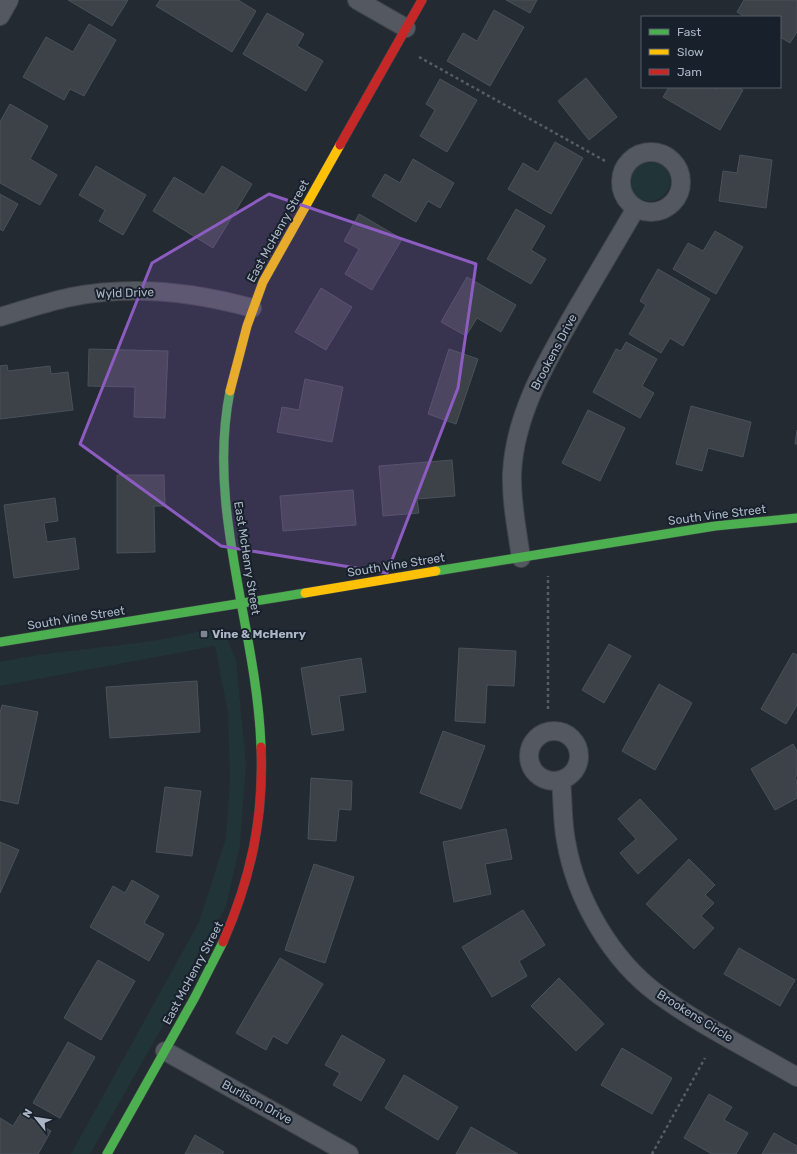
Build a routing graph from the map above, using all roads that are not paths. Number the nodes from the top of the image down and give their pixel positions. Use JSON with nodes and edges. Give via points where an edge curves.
{"nodes":[{"id":1,"x":9,"y":0,"type":"edge"},
{"id":2,"x":357,"y":0,"type":"edge"},
{"id":3,"x":422,"y":0,"type":"edge"},
{"id":4,"x":0,"y":16,"type":"edge"},
{"id":5,"x":406,"y":28,"type":"junction"},
{"id":6,"x":636,"y":208,"type":"dead end"},
{"id":7,"x":252,"y":308,"type":"junction"},
{"id":8,"x":0,"y":317,"type":"edge"},
{"id":9,"x":797,"y":518,"type":"edge"},
{"id":10,"x":521,"y":558,"type":"junction"},
{"id":11,"x":241,"y":603,"type":"junction"},
{"id":12,"x":0,"y":642,"type":"edge"},
{"id":13,"x":561,"y":780,"type":"dead end"},
{"id":14,"x":165,"y":1051,"type":"junction"},
{"id":15,"x":797,"y":1077,"type":"edge"},
{"id":16,"x":107,"y":1154,"type":"edge"},
{"id":17,"x":349,"y":1154,"type":"edge"}],
"edges":[{"from":1,"to":4,"type":"street"},
{"from":2,"to":5,"type":"street"},
{"from":3,"to":5,"type":"street","name":"East McHenry Street"},
{"from":5,"to":7,"type":"street","name":"East McHenry Street","via":[[263,282]]},
{"from":6,"to":10,"type":"street","name":"Brookens Drive","via":[[545,364],[530,397],[518,434],[512,472],[513,514]]},
{"from":7,"to":8,"type":"street","name":"Wyld Drive","via":[[212,297],[150,291],[108,292],[71,297]]},
{"from":7,"to":11,"type":"street","name":"East McHenry Street","via":[[232,382],[223,465],[226,507]]},
{"from":9,"to":10,"type":"street","name":"South Vine Street","via":[[715,526]]},
{"from":10,"to":11,"type":"street","name":"South Vine Street"},
{"from":11,"to":12,"type":"street","name":"South Vine Street"},
{"from":11,"to":14,"type":"street","name":"East McHenry Street","via":[[256,686],[262,747],[261,795],[255,846],[246,885],[233,923],[217,958]]},
{"from":13,"to":15,"type":"street","name":"Brookens Circle","via":[[565,840],[583,900],[629,968],[658,994],[694,1018]]},
{"from":14,"to":16,"type":"street","name":"East McHenry Street"},
{"from":14,"to":17,"type":"street","name":"Burlison Drive"}]}
